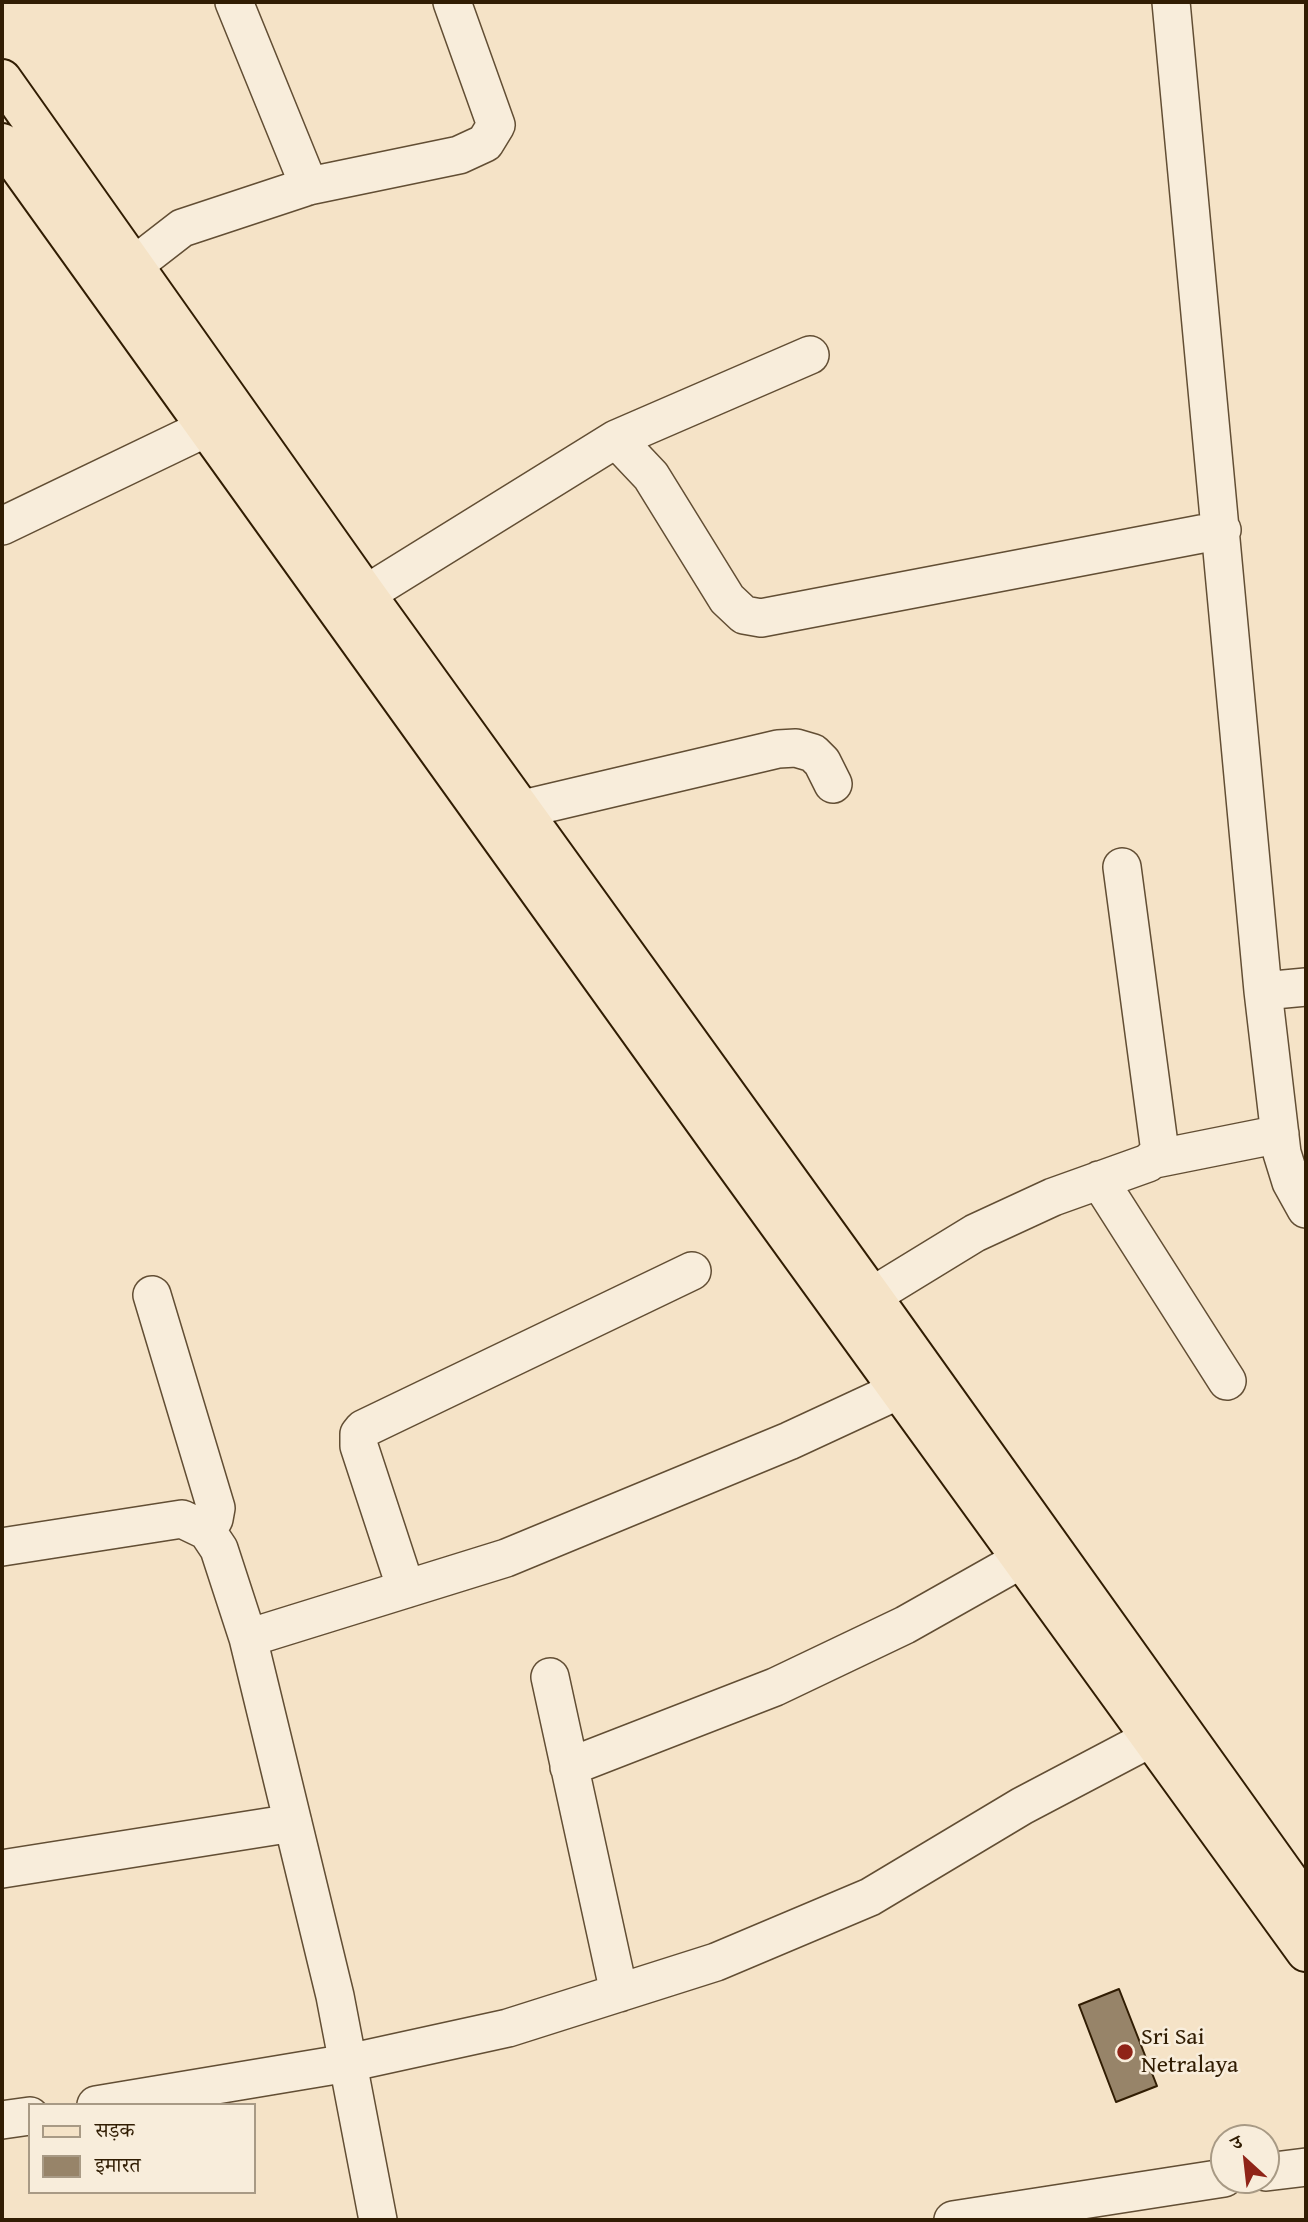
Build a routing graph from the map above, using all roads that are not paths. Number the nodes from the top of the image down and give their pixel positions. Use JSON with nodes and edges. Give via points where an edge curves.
{"nodes":[{"id":1,"x":234,"y":2,"type":"edge"},
{"id":2,"x":452,"y":2,"type":"edge"},
{"id":3,"x":1171,"y":2,"type":"edge"},
{"id":4,"x":2,"y":79,"type":"edge"},
{"id":5,"x":2,"y":143,"type":"edge"},
{"id":6,"x":309,"y":186,"type":"junction"},
{"id":7,"x":133,"y":266,"type":"junction"},
{"id":8,"x":810,"y":355,"type":"dead end"},
{"id":9,"x":206,"y":428,"type":"junction"},
{"id":10,"x":616,"y":439,"type":"junction"},
{"id":11,"x":2,"y":526,"type":"edge"},
{"id":12,"x":1222,"y":530,"type":"junction"},
{"id":13,"x":366,"y":594,"type":"junction"},
{"id":14,"x":834,"y":784,"type":"dead end"},
{"id":15,"x":523,"y":809,"type":"junction"},
{"id":16,"x":1122,"y":867,"type":"dead end"},
{"id":17,"x":1306,"y":987,"type":"edge"},
{"id":18,"x":1263,"y":990,"type":"junction"},
{"id":19,"x":1280,"y":1134,"type":"junction"},
{"id":20,"x":1156,"y":1158,"type":"junction"},
{"id":21,"x":1100,"y":1180,"type":"junction"},
{"id":22,"x":1306,"y":1209,"type":"edge"},
{"id":23,"x":692,"y":1271,"type":"dead end"},
{"id":24,"x":152,"y":1295,"type":"dead end"},
{"id":25,"x":872,"y":1296,"type":"junction"},
{"id":26,"x":1227,"y":1381,"type":"dead end"},
{"id":27,"x":900,"y":1390,"type":"junction"},
{"id":28,"x":207,"y":1531,"type":"junction"},
{"id":29,"x":2,"y":1547,"type":"edge"},
{"id":30,"x":1022,"y":1559,"type":"junction"},
{"id":31,"x":405,"y":1589,"type":"junction"},
{"id":32,"x":248,"y":1638,"type":"junction"},
{"id":33,"x":550,"y":1677,"type":"dead end"},
{"id":34,"x":1153,"y":1737,"type":"junction"},
{"id":35,"x":569,"y":1766,"type":"junction"},
{"id":36,"x":293,"y":1823,"type":"junction"},
{"id":37,"x":2,"y":1870,"type":"edge"},
{"id":38,"x":1306,"y":1904,"type":"edge"},
{"id":39,"x":1306,"y":1952,"type":"edge"},
{"id":40,"x":618,"y":1993,"type":"junction"},
{"id":41,"x":348,"y":2063,"type":"junction"},
{"id":42,"x":108,"y":2103,"type":"edge"},
{"id":43,"x":28,"y":2116,"type":"edge"},
{"id":44,"x":2,"y":2120,"type":"edge"},
{"id":45,"x":1306,"y":2166,"type":"edge"},
{"id":46,"x":1280,"y":2170,"type":"edge"},
{"id":47,"x":1210,"y":2180,"type":"edge"},
{"id":48,"x":379,"y":2220,"type":"edge"},
{"id":49,"x":953,"y":2220,"type":"edge"}],
"edges":[{"from":1,"to":6,"type":"street"},
{"from":2,"to":6,"type":"street","via":[[496,125],[485,143],[459,155]]},
{"from":3,"to":12,"type":"street"},
{"from":4,"to":7,"type":"main road"},
{"from":5,"to":9,"type":"main road"},
{"from":6,"to":7,"type":"street","via":[[181,228]]},
{"from":7,"to":13,"type":"main road"},
{"from":8,"to":10,"type":"street"},
{"from":9,"to":11,"type":"street"},
{"from":9,"to":27,"type":"main road"},
{"from":10,"to":12,"type":"street","via":[[651,476],[727,599],[744,615],[761,618]]},
{"from":10,"to":13,"type":"street"},
{"from":12,"to":18,"type":"street"},
{"from":13,"to":15,"type":"main road"},
{"from":14,"to":15,"type":"street","via":[[813,752],[778,749]]},
{"from":15,"to":25,"type":"main road"},
{"from":16,"to":20,"type":"street","via":[[1160,1152]]},
{"from":17,"to":18,"type":"street"},
{"from":18,"to":19,"type":"street"},
{"from":19,"to":20,"type":"street"},
{"from":19,"to":22,"type":"street","via":[[1291,1182]]},
{"from":20,"to":21,"type":"street"},
{"from":21,"to":25,"type":"street","via":[[975,1233]]},
{"from":21,"to":26,"type":"street"},
{"from":23,"to":31,"type":"street","via":[[363,1429],[359,1446]]},
{"from":24,"to":28,"type":"street","via":[[216,1508]]},
{"from":25,"to":38,"type":"main road"},
{"from":27,"to":30,"type":"main road"},
{"from":27,"to":31,"type":"street","via":[[506,1558]]},
{"from":28,"to":29,"type":"street","via":[[181,1519]]},
{"from":28,"to":32,"type":"street","via":[[219,1549]]},
{"from":30,"to":34,"type":"main road"},
{"from":30,"to":35,"type":"street","via":[[905,1625],[775,1687]]},
{"from":31,"to":32,"type":"street"},
{"from":32,"to":36,"type":"street"},
{"from":33,"to":35,"type":"street"},
{"from":34,"to":39,"type":"main road"},
{"from":34,"to":40,"type":"street","via":[[1022,1806],[870,1897],[716,1962]]},
{"from":35,"to":40,"type":"street"},
{"from":36,"to":37,"type":"street"},
{"from":36,"to":41,"type":"street"},
{"from":40,"to":41,"type":"street","via":[[508,2028]]},
{"from":41,"to":42,"type":"street"},
{"from":41,"to":48,"type":"street"},
{"from":43,"to":44,"type":"street"},
{"from":45,"to":46,"type":"street"},
{"from":47,"to":49,"type":"street"}]}
